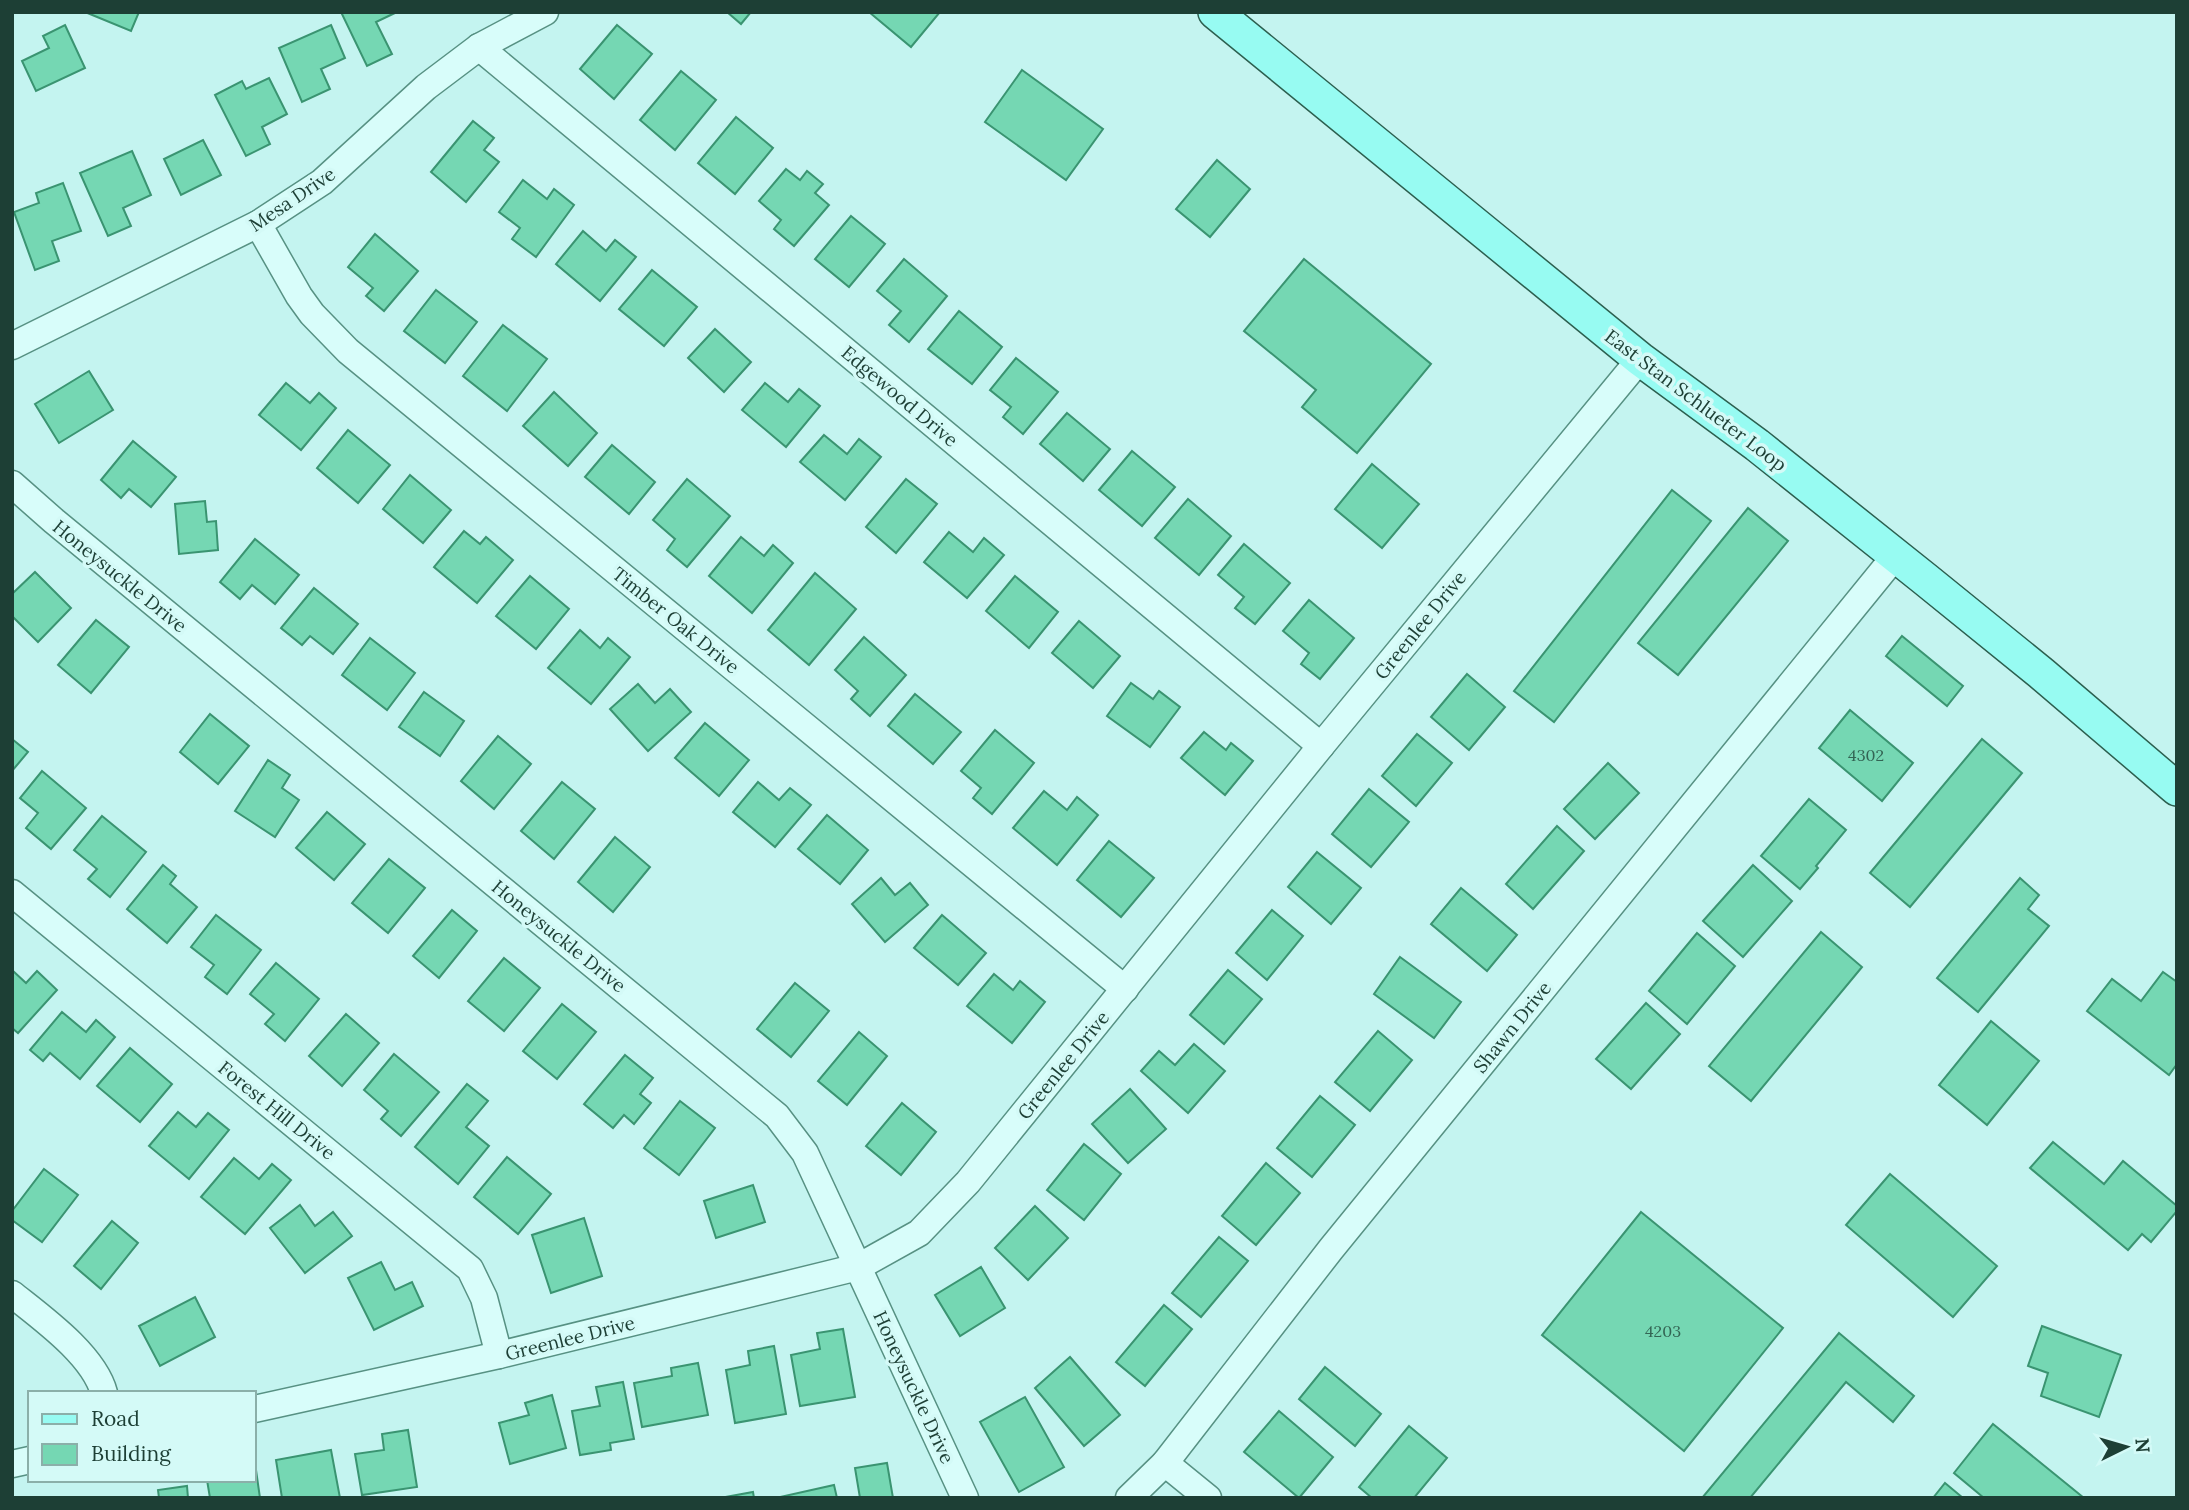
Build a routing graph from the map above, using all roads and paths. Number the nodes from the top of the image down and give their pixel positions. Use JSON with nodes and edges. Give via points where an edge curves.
{"nodes":[{"id":1,"x":545,"y":12,"type":"edge"},
{"id":2,"x":1215,"y":12,"type":"edge"},
{"id":3,"x":480,"y":47,"type":"junction"},
{"id":4,"x":258,"y":224,"type":"junction"},
{"id":5,"x":12,"y":346,"type":"edge"},
{"id":6,"x":1640,"y":359,"type":"junction"},
{"id":7,"x":12,"y":484,"type":"edge"},
{"id":8,"x":1896,"y":555,"type":"junction"},
{"id":9,"x":1321,"y":746,"type":"junction"},
{"id":10,"x":2177,"y":789,"type":"edge"},
{"id":11,"x":12,"y":893,"type":"edge"},
{"id":12,"x":1125,"y":989,"type":"junction"},
{"id":13,"x":858,"y":1267,"type":"junction"},
{"id":14,"x":12,"y":1294,"type":"edge"},
{"id":15,"x":499,"y":1355,"type":"junction"},
{"id":16,"x":104,"y":1391,"type":"edge"},
{"id":17,"x":256,"y":1409,"type":"edge"},
{"id":18,"x":1165,"y":1463,"type":"junction"},
{"id":19,"x":965,"y":1498,"type":"edge"},
{"id":20,"x":1129,"y":1498,"type":"edge"},
{"id":21,"x":1208,"y":1498,"type":"edge"}],
"edges":[{"from":1,"to":3,"type":"street","name":"Mesa Drive"},
{"from":2,"to":6,"type":"main road","name":"East Stan Schlueter Loop"},
{"from":3,"to":4,"type":"street","name":"Mesa Drive","via":[[426,87],[322,182]]},
{"from":3,"to":9,"type":"street","name":"Edgewood Drive"},
{"from":4,"to":5,"type":"street","name":"Mesa Drive"},
{"from":4,"to":12,"type":"street","name":"Timber Oak Drive","via":[[299,296],[348,351]]},
{"from":6,"to":8,"type":"main road","name":"East Stan Schlueter Loop"},
{"from":6,"to":9,"type":"street","name":"Greenlee Drive"},
{"from":7,"to":13,"type":"street","name":"Honeysuckle Drive","via":[[776,1116],[805,1153]]},
{"from":8,"to":10,"type":"main road","name":"East Stan Schlueter Loop"},
{"from":8,"to":18,"type":"street","name":"Shawn Drive","via":[[1331,1249]]},
{"from":9,"to":12,"type":"street","name":"Greenlee Drive"},
{"from":11,"to":15,"type":"street","name":"Forest Hill Drive","via":[[470,1269],[484,1298]]},
{"from":12,"to":13,"type":"street","name":"Greenlee Drive","via":[[968,1182],[919,1233]]},
{"from":13,"to":15,"type":"street","name":"Greenlee Drive"},
{"from":13,"to":19,"type":"street","name":"Honeysuckle Drive"},
{"from":14,"to":16,"type":"street","via":[[65,1337],[101,1380]]},
{"from":15,"to":17,"type":"street","name":"Greenlee Drive"},
{"from":18,"to":20,"type":"street","name":"Shawn Drive"},
{"from":18,"to":21,"type":"street"}]}
